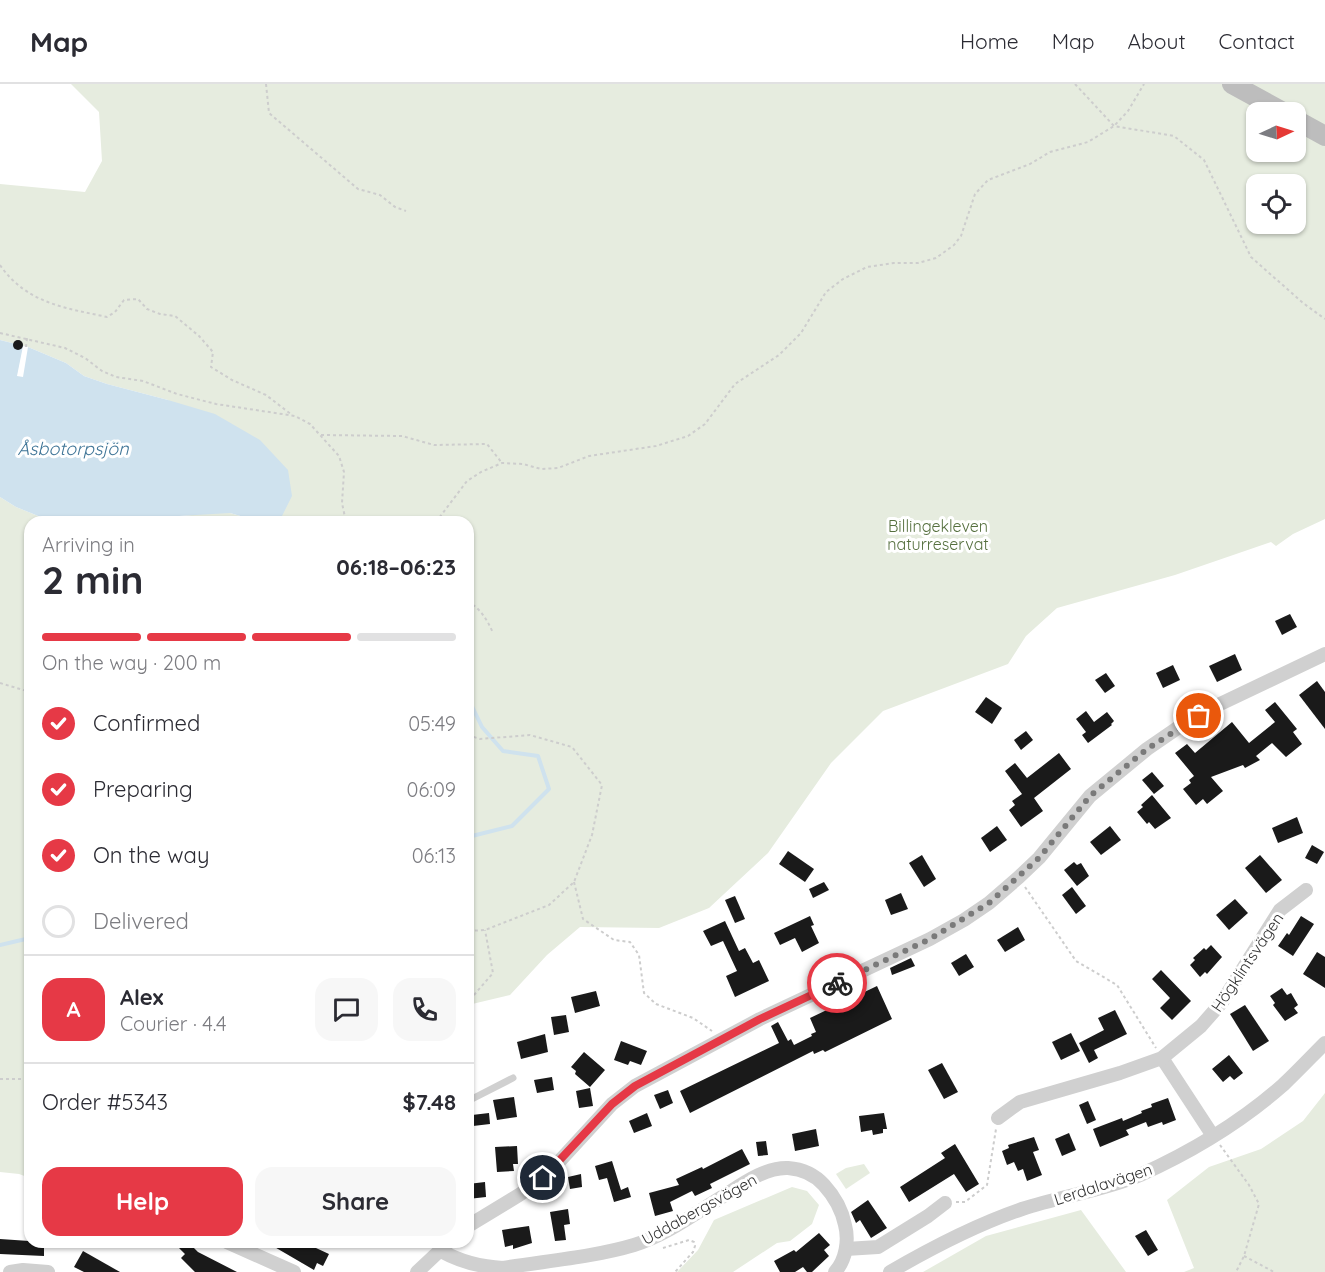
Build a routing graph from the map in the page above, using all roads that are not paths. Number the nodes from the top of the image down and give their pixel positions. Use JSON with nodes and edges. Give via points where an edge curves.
{"nodes":[{"id":1,"x":1232,"y":84,"type":"edge"},
{"id":2,"x":1265,"y":102,"type":"edge"},
{"id":3,"x":1306,"y":126,"type":"edge"},
{"id":4,"x":1325,"y":136,"type":"edge"},
{"id":5,"x":1324,"y":657,"type":"edge"},
{"id":6,"x":1306,"y":890,"type":"dead end"},
{"id":7,"x":1325,"y":1043,"type":"edge"},
{"id":8,"x":1162,"y":1058,"type":"junction"},
{"id":9,"x":513,"y":1078,"type":"dead end"},
{"id":10,"x":474,"y":1098,"type":"edge"},
{"id":11,"x":998,"y":1118,"type":"road end"},
{"id":12,"x":1213,"y":1136,"type":"junction"},
{"id":13,"x":945,"y":1203,"type":"road end"},
{"id":14,"x":474,"y":1222,"type":"edge"},
{"id":15,"x":240,"y":1248,"type":"edge"},
{"id":16,"x":443,"y":1248,"type":"edge"},
{"id":17,"x":446,"y":1248,"type":"edge"},
{"id":18,"x":846,"y":1249,"type":"junction"},
{"id":19,"x":10,"y":1272,"type":"edge"},
{"id":20,"x":48,"y":1272,"type":"edge"},
{"id":21,"x":294,"y":1272,"type":"edge"},
{"id":22,"x":417,"y":1272,"type":"edge"},
{"id":23,"x":835,"y":1272,"type":"edge"},
{"id":24,"x":890,"y":1272,"type":"edge"}],
"edges":[{"from":1,"to":2,"type":"street"},
{"from":3,"to":4,"type":"street"},
{"from":5,"to":14,"type":"street","via":[[1218,705],[1147,749],[1090,796],[1039,858],[989,903],[930,939],[635,1086],[612,1104],[543,1178]]},
{"from":6,"to":8,"type":"street","name":"Högklintsvägen","via":[[1280,910],[1222,1002],[1201,1026]]},
{"from":7,"to":12,"type":"street","name":"Lerdalavägen","via":[[1282,1085]]},
{"from":8,"to":11,"type":"street","name":"Högklintsvägen","via":[[1020,1102]]},
{"from":8,"to":12,"type":"street"},
{"from":9,"to":10,"type":"lane"},
{"from":12,"to":24,"type":"street","name":"Lerdalavägen","via":[[1139,1176],[980,1223]]},
{"from":13,"to":18,"type":"street","via":[[878,1247]]},
{"from":15,"to":21,"type":"street"},
{"from":16,"to":22,"type":"street"},
{"from":17,"to":18,"type":"street","name":"Uddabergsvägen","via":[[454,1258],[476,1266],[503,1268],[634,1245],[752,1178],[787,1168],[819,1179],[832,1193],[846,1228]]},
{"from":18,"to":23,"type":"street","name":"Uddabergsvägen"},
{"from":19,"to":20,"type":"street"}]}
